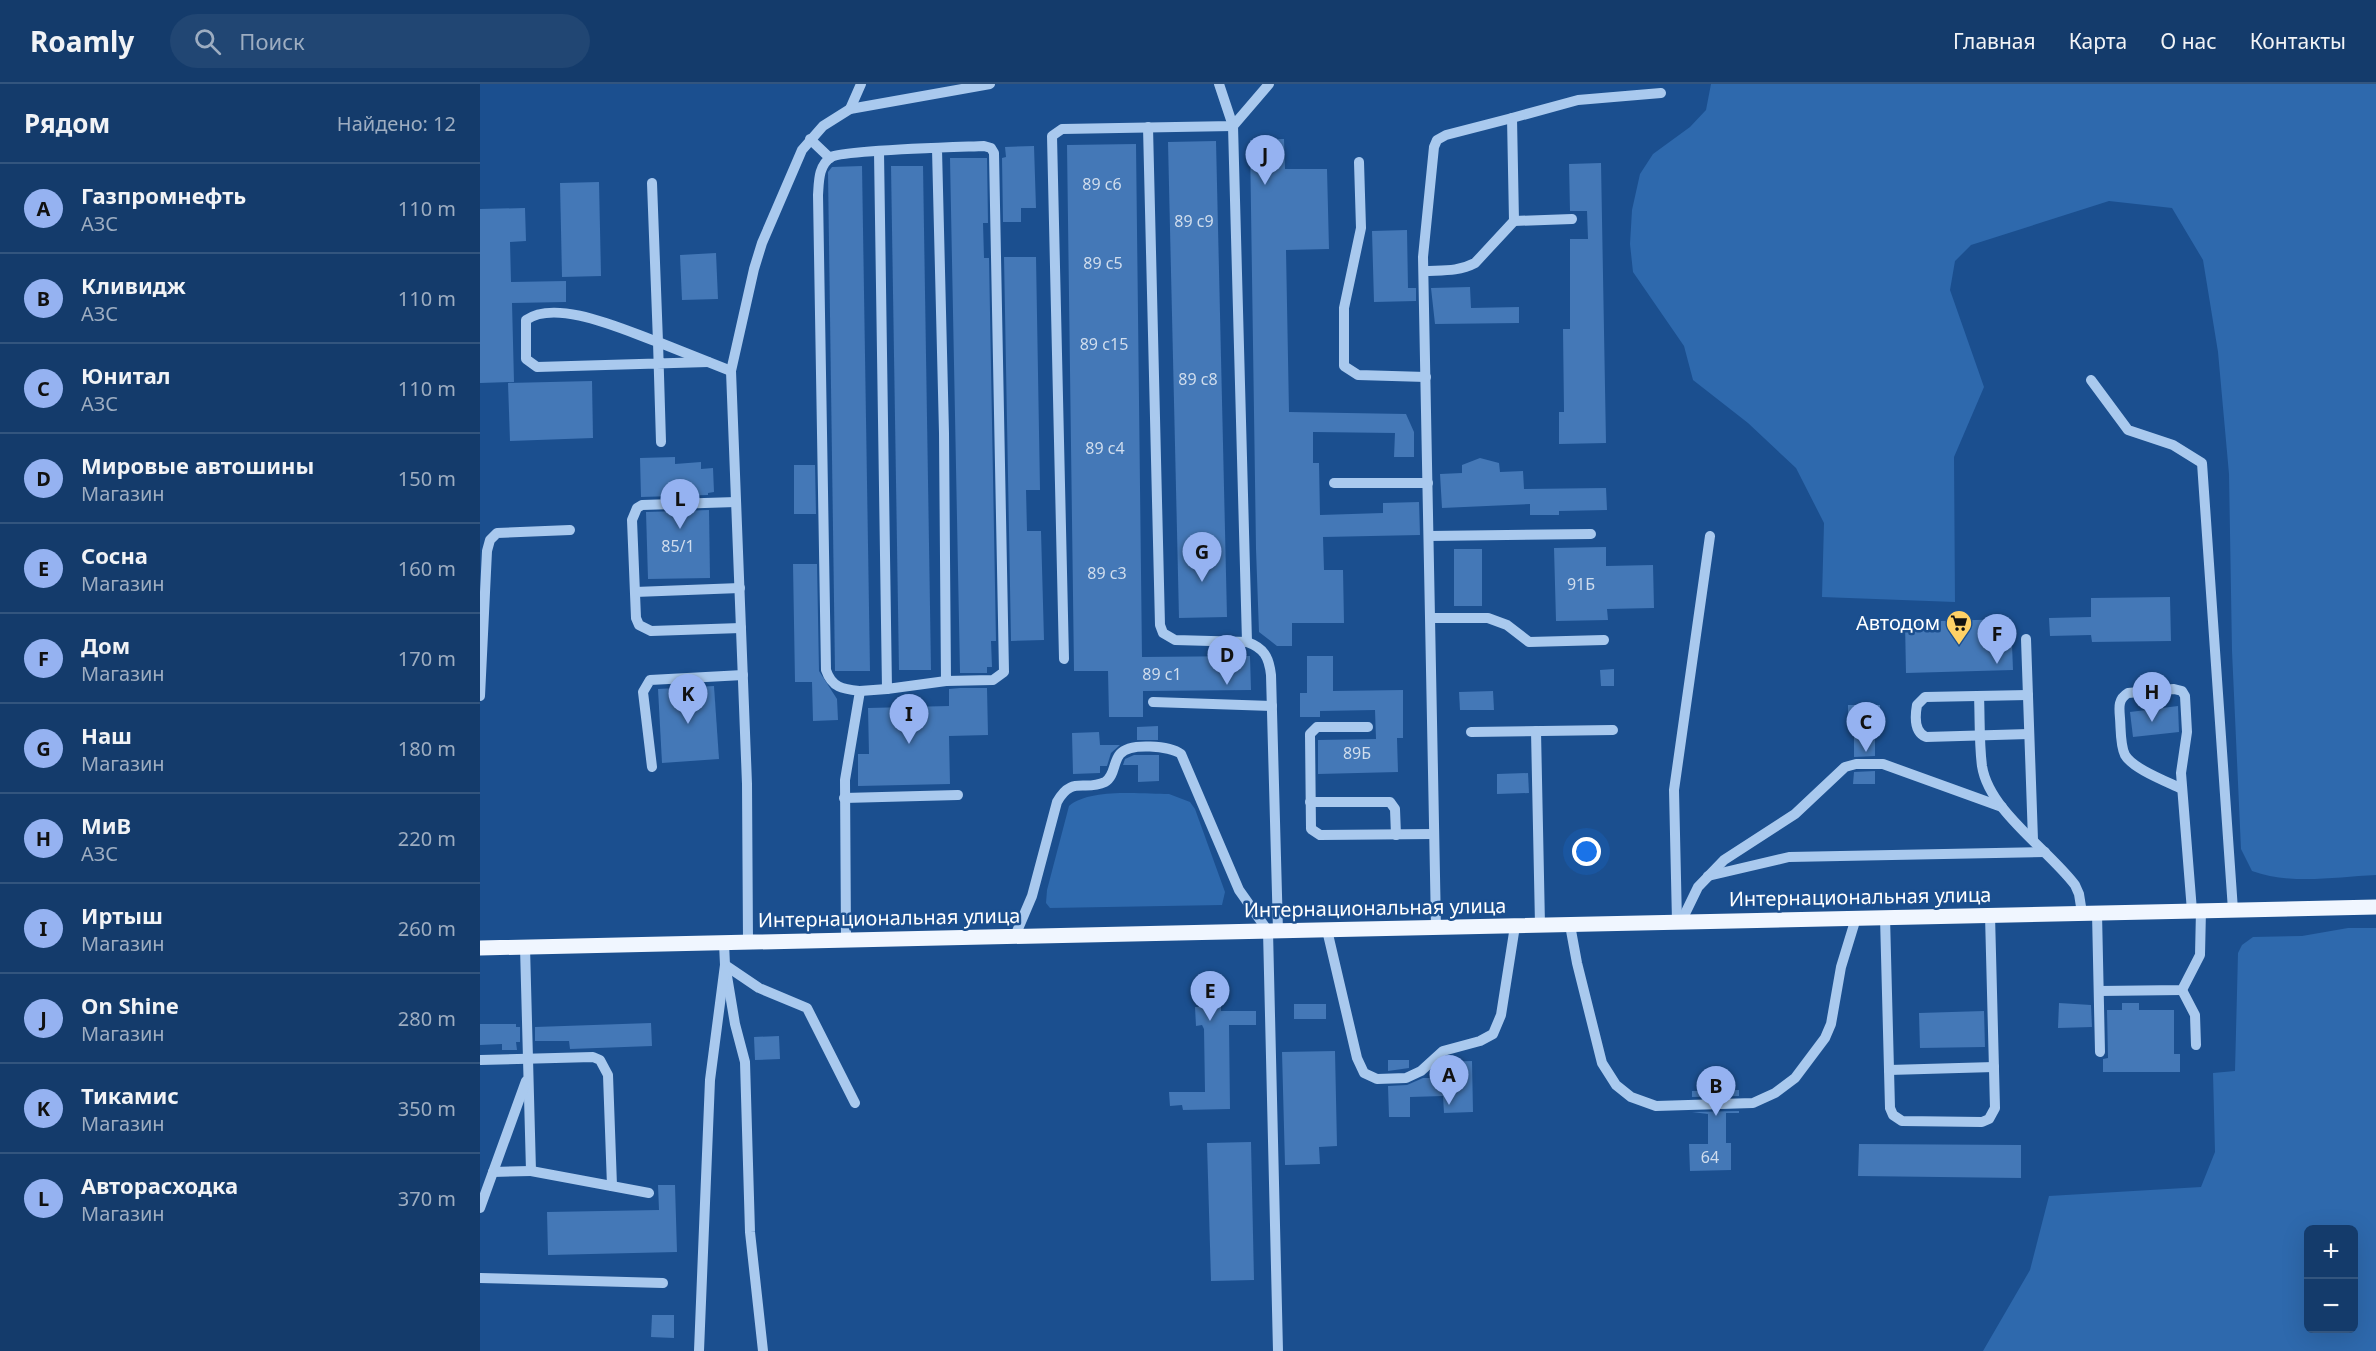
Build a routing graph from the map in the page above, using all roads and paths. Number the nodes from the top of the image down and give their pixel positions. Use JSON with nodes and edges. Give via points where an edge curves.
{"nodes":[{"id":1,"x":861,"y":84,"type":"edge"},
{"id":2,"x":990,"y":84,"type":"edge"},
{"id":3,"x":1219,"y":84,"type":"edge"},
{"id":4,"x":1269,"y":84,"type":"edge"},
{"id":5,"x":1661,"y":93,"type":"dead end"},
{"id":6,"x":850,"y":109,"type":"junction"},
{"id":7,"x":1512,"y":118,"type":"junction"},
{"id":8,"x":1233,"y":126,"type":"junction"},
{"id":9,"x":1148,"y":127,"type":"junction"},
{"id":10,"x":810,"y":139,"type":"junction"},
{"id":11,"x":937,"y":149,"type":"junction"},
{"id":12,"x":879,"y":152,"type":"junction"},
{"id":13,"x":830,"y":158,"type":"junction"},
{"id":14,"x":1359,"y":162,"type":"dead end"},
{"id":15,"x":652,"y":183,"type":"dead end"},
{"id":16,"x":1572,"y":219,"type":"dead end"},
{"id":17,"x":1514,"y":221,"type":"junction"},
{"id":18,"x":1424,"y":271,"type":"junction"},
{"id":19,"x":658,"y":342,"type":"junction"},
{"id":20,"x":708,"y":362,"type":"junction"},
{"id":21,"x":658,"y":363,"type":"junction"},
{"id":22,"x":731,"y":371,"type":"junction"},
{"id":23,"x":1426,"y":377,"type":"junction"},
{"id":24,"x":2091,"y":380,"type":"dead end"},
{"id":25,"x":661,"y":442,"type":"dead end"},
{"id":26,"x":1334,"y":483,"type":"dead end"},
{"id":27,"x":1428,"y":483,"type":"junction"},
{"id":28,"x":736,"y":502,"type":"junction"},
{"id":29,"x":570,"y":530,"type":"dead end"},
{"id":30,"x":1591,"y":534,"type":"dead end"},
{"id":31,"x":1429,"y":536,"type":"junction"},
{"id":32,"x":1710,"y":536,"type":"dead end"},
{"id":33,"x":740,"y":588,"type":"junction"},
{"id":34,"x":635,"y":592,"type":"junction"},
{"id":35,"x":1431,"y":618,"type":"junction"},
{"id":36,"x":741,"y":628,"type":"junction"},
{"id":37,"x":2026,"y":639,"type":"dead end"},
{"id":38,"x":1604,"y":640,"type":"dead end"},
{"id":39,"x":1246,"y":642,"type":"junction"},
{"id":40,"x":1064,"y":659,"type":"dead end"},
{"id":41,"x":743,"y":675,"type":"junction"},
{"id":42,"x":946,"y":681,"type":"junction"},
{"id":43,"x":887,"y":689,"type":"junction"},
{"id":44,"x":860,"y":691,"type":"junction"},
{"id":45,"x":2028,"y":695,"type":"junction"},
{"id":46,"x":480,"y":696,"type":"edge"},
{"id":47,"x":1979,"y":696,"type":"junction"},
{"id":48,"x":1154,"y":702,"type":"dead end"},
{"id":49,"x":1272,"y":706,"type":"junction"},
{"id":50,"x":1368,"y":727,"type":"dead end"},
{"id":51,"x":1613,"y":730,"type":"dead end"},
{"id":52,"x":1536,"y":731,"type":"junction"},
{"id":53,"x":1471,"y":732,"type":"dead end"},
{"id":54,"x":2029,"y":734,"type":"junction"},
{"id":55,"x":1981,"y":735,"type":"junction"},
{"id":56,"x":652,"y":767,"type":"dead end"},
{"id":57,"x":2182,"y":789,"type":"junction"},
{"id":58,"x":958,"y":795,"type":"dead end"},
{"id":59,"x":844,"y":798,"type":"junction"},
{"id":60,"x":1310,"y":802,"type":"junction"},
{"id":61,"x":2002,"y":807,"type":"junction"},
{"id":62,"x":1434,"y":834,"type":"junction"},
{"id":63,"x":1396,"y":835,"type":"junction"},
{"id":64,"x":2033,"y":840,"type":"junction"},
{"id":65,"x":2045,"y":852,"type":"junction"},
{"id":66,"x":1707,"y":876,"type":"junction"},
{"id":67,"x":2376,"y":909,"type":"edge"},
{"id":68,"x":2197,"y":910,"type":"junction"},
{"id":69,"x":2233,"y":910,"type":"junction"},
{"id":70,"x":2090,"y":913,"type":"junction"},
{"id":71,"x":1990,"y":915,"type":"junction"},
{"id":72,"x":1885,"y":917,"type":"junction"},
{"id":73,"x":1856,"y":918,"type":"junction"},
{"id":74,"x":1679,"y":922,"type":"junction"},
{"id":75,"x":1570,"y":925,"type":"junction"},
{"id":76,"x":1515,"y":926,"type":"junction"},
{"id":77,"x":1540,"y":926,"type":"junction"},
{"id":78,"x":1436,"y":927,"type":"junction"},
{"id":79,"x":1327,"y":930,"type":"junction"},
{"id":80,"x":1273,"y":931,"type":"junction"},
{"id":81,"x":1015,"y":936,"type":"junction"},
{"id":82,"x":846,"y":939,"type":"junction"},
{"id":83,"x":748,"y":942,"type":"junction"},
{"id":84,"x":724,"y":943,"type":"junction"},
{"id":85,"x":525,"y":947,"type":"junction"},
{"id":86,"x":480,"y":948,"type":"edge"},
{"id":87,"x":725,"y":966,"type":"junction"},
{"id":88,"x":2182,"y":990,"type":"junction"},
{"id":89,"x":2099,"y":991,"type":"junction"},
{"id":90,"x":2196,"y":1045,"type":"dead end"},
{"id":91,"x":2100,"y":1052,"type":"dead end"},
{"id":92,"x":528,"y":1059,"type":"junction"},
{"id":93,"x":480,"y":1060,"type":"edge"},
{"id":94,"x":1994,"y":1067,"type":"junction"},
{"id":95,"x":1889,"y":1070,"type":"junction"},
{"id":96,"x":528,"y":1075,"type":"junction"},
{"id":97,"x":855,"y":1104,"type":"dead end"},
{"id":98,"x":531,"y":1171,"type":"junction"},
{"id":99,"x":493,"y":1172,"type":"junction"},
{"id":100,"x":612,"y":1186,"type":"junction"},
{"id":101,"x":649,"y":1193,"type":"dead end"},
{"id":102,"x":480,"y":1208,"type":"edge"},
{"id":103,"x":480,"y":1278,"type":"edge"},
{"id":104,"x":663,"y":1283,"type":"dead end"},
{"id":105,"x":699,"y":1351,"type":"edge"},
{"id":106,"x":763,"y":1351,"type":"edge"},
{"id":107,"x":1278,"y":1351,"type":"edge"}],
"edges":[{"from":1,"to":6,"type":"lane"},
{"from":2,"to":6,"type":"lane"},
{"from":3,"to":8,"type":"lane"},
{"from":4,"to":8,"type":"lane"},
{"from":5,"to":7,"type":"lane","via":[[1578,100]]},
{"from":6,"to":10,"type":"lane"},
{"from":7,"to":17,"type":"lane"},
{"from":7,"to":18,"type":"lane","via":[[1437,140]]},
{"from":8,"to":9,"type":"lane"},
{"from":8,"to":39,"type":"lane"},
{"from":9,"to":39,"type":"lane","via":[[1160,625],[1163,633],[1175,640]]},
{"from":9,"to":40,"type":"lane","via":[[1062,129],[1056,131],[1050,142]]},
{"from":10,"to":13,"type":"lane"},
{"from":10,"to":22,"type":"lane","via":[[762,243]]},
{"from":11,"to":12,"type":"lane"},
{"from":11,"to":42,"type":"lane"},
{"from":11,"to":42,"type":"lane","via":[[984,146],[994,153],[1005,664],[1004,672],[993,680]]},
{"from":12,"to":13,"type":"lane"},
{"from":12,"to":43,"type":"lane"},
{"from":13,"to":44,"type":"lane","via":[[821,172],[818,195],[826,670],[832,683],[841,689]]},
{"from":14,"to":23,"type":"lane","via":[[1361,228],[1344,308],[1344,366],[1358,375]]},
{"from":15,"to":19,"type":"lane"},
{"from":16,"to":17,"type":"lane"},
{"from":17,"to":18,"type":"lane","via":[[1475,263],[1456,270]]},
{"from":18,"to":23,"type":"lane"},
{"from":19,"to":20,"type":"lane"},
{"from":19,"to":21,"type":"lane"},
{"from":19,"to":21,"type":"lane","via":[[576,314],[533,315],[524,327],[526,359],[537,367]]},
{"from":20,"to":21,"type":"lane"},
{"from":20,"to":22,"type":"lane"},
{"from":21,"to":25,"type":"lane"},
{"from":22,"to":28,"type":"lane"},
{"from":23,"to":27,"type":"lane"},
{"from":24,"to":69,"type":"lane","via":[[2128,430],[2173,445],[2202,463]]},
{"from":26,"to":27,"type":"lane"},
{"from":27,"to":31,"type":"lane"},
{"from":28,"to":33,"type":"lane"},
{"from":28,"to":34,"type":"lane","via":[[642,504],[637,508],[632,520]]},
{"from":29,"to":46,"type":"lane","via":[[497,533],[490,540]]},
{"from":30,"to":31,"type":"lane"},
{"from":31,"to":35,"type":"lane"},
{"from":32,"to":74,"type":"lane","via":[[1674,790]]},
{"from":33,"to":34,"type":"lane"},
{"from":33,"to":36,"type":"lane"},
{"from":34,"to":36,"type":"lane","via":[[636,618],[651,631]]},
{"from":35,"to":38,"type":"lane","via":[[1488,618],[1507,625],[1529,642]]},
{"from":35,"to":62,"type":"lane"},
{"from":36,"to":41,"type":"lane"},
{"from":37,"to":45,"type":"lane"},
{"from":39,"to":49,"type":"lane","via":[[1259,646],[1270,663]]},
{"from":41,"to":56,"type":"lane","via":[[650,680],[643,692]]},
{"from":41,"to":83,"type":"lane"},
{"from":42,"to":43,"type":"lane"},
{"from":43,"to":44,"type":"lane"},
{"from":44,"to":59,"type":"lane","via":[[847,754]]},
{"from":45,"to":47,"type":"lane"},
{"from":45,"to":54,"type":"lane"},
{"from":47,"to":55,"type":"lane"},
{"from":47,"to":55,"type":"lane","via":[[1925,697],[1919,700],[1916,710],[1922,735]]},
{"from":48,"to":49,"type":"lane"},
{"from":49,"to":80,"type":"lane"},
{"from":50,"to":60,"type":"lane","via":[[1313,729],[1309,740]]},
{"from":51,"to":52,"type":"lane"},
{"from":52,"to":53,"type":"lane"},
{"from":52,"to":77,"type":"lane"},
{"from":54,"to":55,"type":"lane"},
{"from":54,"to":64,"type":"lane"},
{"from":55,"to":61,"type":"lane","via":[[1982,767]]},
{"from":57,"to":57,"type":"lane","via":[[2187,718],[2182,691],[2122,696],[2119,704],[2126,758]]},
{"from":57,"to":68,"type":"lane"},
{"from":58,"to":59,"type":"lane"},
{"from":59,"to":82,"type":"lane"},
{"from":60,"to":63,"type":"lane","via":[[1311,829],[1320,835]]},
{"from":60,"to":63,"type":"lane","via":[[1390,802],[1395,809]]},
{"from":61,"to":64,"type":"lane"},
{"from":61,"to":66,"type":"lane","via":[[1883,764],[1856,764],[1845,767],[1794,814],[1724,860]]},
{"from":62,"to":63,"type":"lane"},
{"from":62,"to":78,"type":"lane"},
{"from":64,"to":65,"type":"lane"},
{"from":65,"to":66,"type":"lane","via":[[1789,857]]},
{"from":65,"to":70,"type":"lane","via":[[2074,885]]},
{"from":66,"to":74,"type":"lane"},
{"from":67,"to":69,"type":"main road","name":"Интернациональная улица"},
{"from":68,"to":69,"type":"main road","name":"Интернациональная улица"},
{"from":68,"to":70,"type":"main road","name":"Интернациональная улица"},
{"from":68,"to":88,"type":"lane","via":[[2200,955]]},
{"from":70,"to":71,"type":"main road","name":"Интернациональная улица"},
{"from":70,"to":89,"type":"lane"},
{"from":71,"to":72,"type":"main road","name":"Интернациональная улица"},
{"from":71,"to":94,"type":"lane"},
{"from":72,"to":73,"type":"main road","name":"Интернациональная улица"},
{"from":72,"to":95,"type":"lane"},
{"from":73,"to":74,"type":"main road","name":"Интернациональная улица"},
{"from":73,"to":75,"type":"lane","via":[[1841,967],[1831,1024],[1795,1078],[1753,1103],[1656,1106],[1631,1097],[1616,1085],[1602,1063]]},
{"from":74,"to":75,"type":"main road","name":"Интернациональная улица"},
{"from":75,"to":77,"type":"main road","name":"Интернациональная улица"},
{"from":76,"to":77,"type":"main road","name":"Интернациональная улица"},
{"from":76,"to":78,"type":"main road","name":"Интернациональная улица"},
{"from":76,"to":79,"type":"lane","via":[[1501,1015],[1493,1034],[1443,1051],[1421,1071],[1406,1078],[1377,1079],[1364,1072],[1357,1058]]},
{"from":78,"to":79,"type":"main road","name":"Интернациональная улица"},
{"from":79,"to":80,"type":"main road","name":"Интернациональная улица"},
{"from":80,"to":81,"type":"main road","name":"Интернациональная улица"},
{"from":80,"to":81,"type":"lane","via":[[1239,890],[1186,761],[1166,746],[1126,749],[1108,780],[1072,785],[1063,791],[1032,896]]},
{"from":80,"to":107,"type":"lane"},
{"from":81,"to":82,"type":"main road","name":"Интернациональная улица"},
{"from":82,"to":83,"type":"main road","name":"Интернациональная улица"},
{"from":83,"to":84,"type":"main road","name":"Интернациональная улица"},
{"from":84,"to":85,"type":"main road","name":"Интернациональная улица"},
{"from":84,"to":87,"type":"lane"},
{"from":85,"to":86,"type":"main road","name":"Интернациональная улица"},
{"from":85,"to":92,"type":"lane"},
{"from":87,"to":97,"type":"lane","via":[[759,988],[807,1008]]},
{"from":87,"to":105,"type":"lane","via":[[710,1080]]},
{"from":87,"to":106,"type":"lane","via":[[745,1062],[750,1232]]},
{"from":88,"to":89,"type":"lane"},
{"from":88,"to":90,"type":"lane","via":[[2195,1015]]},
{"from":89,"to":91,"type":"lane"},
{"from":92,"to":93,"type":"lane"},
{"from":92,"to":96,"type":"lane"},
{"from":92,"to":100,"type":"lane","via":[[593,1057],[606,1067]]},
{"from":94,"to":95,"type":"lane"},
{"from":94,"to":95,"type":"lane","via":[[1995,1108],[1989,1119],[1982,1122],[1896,1118],[1890,1108]]},
{"from":96,"to":98,"type":"lane"},
{"from":96,"to":99,"type":"lane"},
{"from":98,"to":99,"type":"lane"},
{"from":98,"to":100,"type":"lane"},
{"from":99,"to":102,"type":"lane"},
{"from":100,"to":101,"type":"lane"},
{"from":103,"to":104,"type":"lane"}]}
